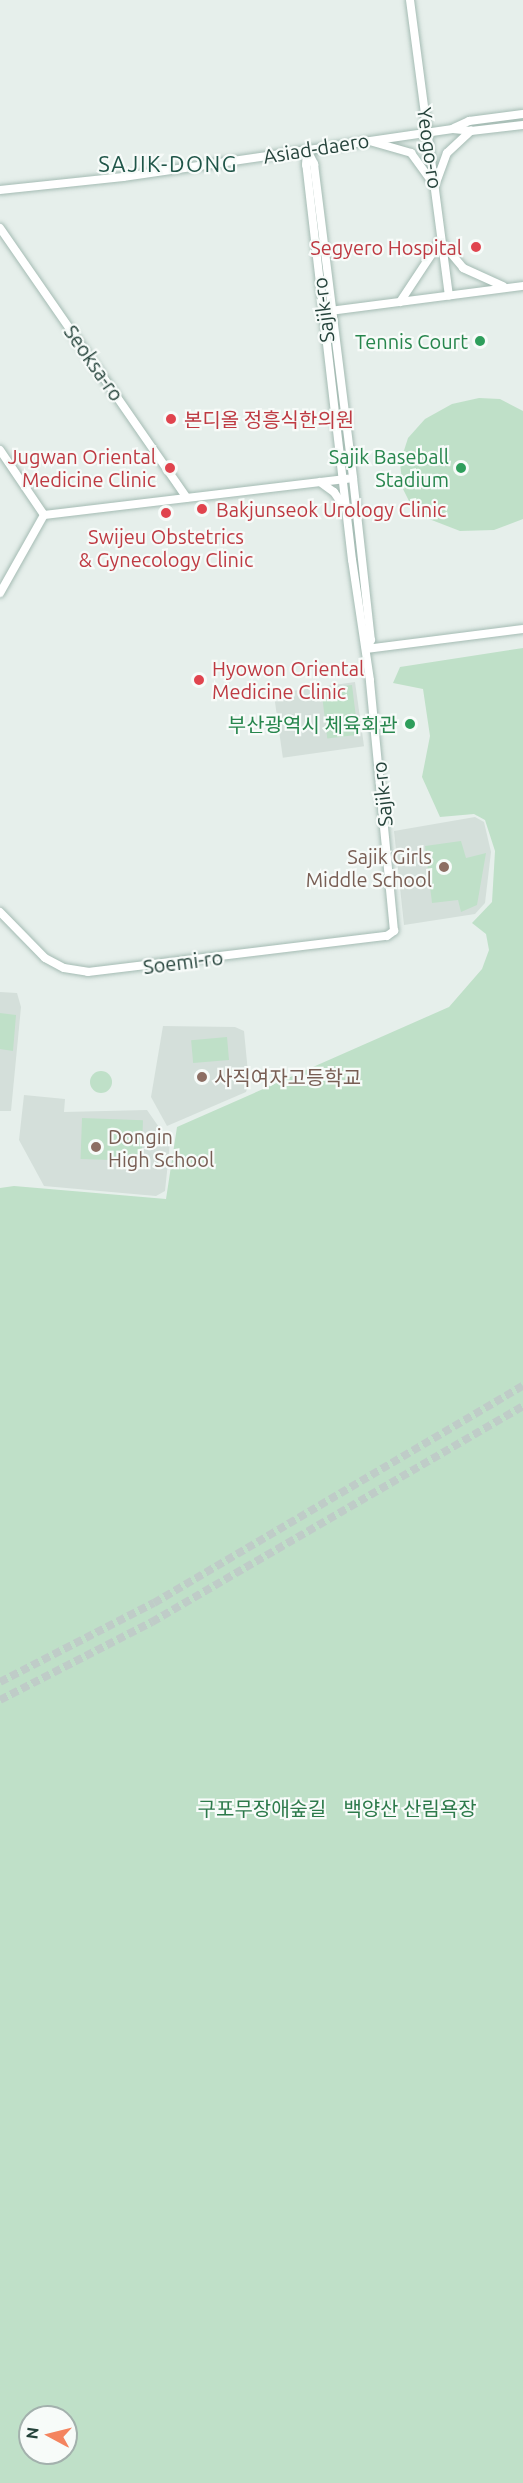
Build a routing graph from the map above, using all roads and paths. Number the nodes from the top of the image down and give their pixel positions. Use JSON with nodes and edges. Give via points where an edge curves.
{"nodes":[{"id":1,"x":410,"y":0,"type":"edge"},
{"id":2,"x":523,"y":114,"type":"edge"},
{"id":3,"x":521,"y":125,"type":"edge"},
{"id":4,"x":453,"y":129,"type":"junction"},
{"id":5,"x":471,"y":131,"type":"junction"},
{"id":6,"x":428,"y":132,"type":"junction"},
{"id":7,"x":363,"y":140,"type":"junction"},
{"id":8,"x":307,"y":150,"type":"junction"},
{"id":9,"x":435,"y":187,"type":"junction"},
{"id":10,"x":0,"y":190,"type":"edge"},
{"id":11,"x":0,"y":228,"type":"edge"},
{"id":12,"x":442,"y":239,"type":"junction"},
{"id":13,"x":523,"y":286,"type":"edge"},
{"id":14,"x":508,"y":288,"type":"junction"},
{"id":15,"x":449,"y":295,"type":"junction"},
{"id":16,"x":400,"y":302,"type":"junction"},
{"id":17,"x":328,"y":311,"type":"junction"},
{"id":18,"x":0,"y":450,"type":"edge"},
{"id":19,"x":353,"y":478,"type":"junction"},
{"id":20,"x":343,"y":479,"type":"junction"},
{"id":21,"x":320,"y":482,"type":"junction"},
{"id":22,"x":176,"y":483,"type":"junction"},
{"id":23,"x":187,"y":498,"type":"junction"},
{"id":24,"x":168,"y":501,"type":"junction"},
{"id":25,"x":347,"y":514,"type":"junction"},
{"id":26,"x":44,"y":515,"type":"junction"},
{"id":27,"x":0,"y":593,"type":"edge"},
{"id":28,"x":523,"y":629,"type":"edge"},
{"id":29,"x":366,"y":649,"type":"junction"},
{"id":30,"x":0,"y":912,"type":"edge"},
{"id":31,"x":387,"y":936,"type":"joint"}],
"edges":[{"from":1,"to":6,"type":"main road","name":"Yeogo-ro"},
{"from":2,"to":4,"type":"main road","name":"Asiad-daero","via":[[469,121]]},
{"from":3,"to":5,"type":"main road","name":"Asiad-daero"},
{"from":4,"to":5,"type":"main road","name":"Asiad-daero"},
{"from":4,"to":6,"type":"main road","name":"Asiad-daero"},
{"from":5,"to":9,"type":"main road","via":[[447,153]]},
{"from":6,"to":7,"type":"main road","name":"Asiad-daero"},
{"from":6,"to":9,"type":"main road","name":"Yeogo-ro"},
{"from":7,"to":8,"type":"main road","name":"Asiad-daero"},
{"from":7,"to":9,"type":"main road","via":[[411,153]]},
{"from":8,"to":10,"type":"main road","name":"Asiad-daero","via":[[123,177]]},
{"from":8,"to":17,"type":"main road","name":"Sajik-ro"},
{"from":9,"to":12,"type":"main road","name":"Yeogo-ro"},
{"from":11,"to":22,"type":"main road","name":"Seoksa-ro"},
{"from":12,"to":14,"type":"main road","via":[[463,268]]},
{"from":12,"to":15,"type":"main road","name":"Yeogo-ro"},
{"from":12,"to":16,"type":"main road"},
{"from":13,"to":14,"type":"main road"},
{"from":14,"to":15,"type":"main road"},
{"from":15,"to":16,"type":"main road"},
{"from":16,"to":17,"type":"main road"},
{"from":17,"to":19,"type":"main road","name":"Sajik-ro"},
{"from":17,"to":20,"type":"main road","name":"Sajik-ro"},
{"from":18,"to":26,"type":"main road"},
{"from":19,"to":20,"type":"main road"},
{"from":19,"to":29,"type":"main road","name":"Sajik-ro","via":[[371,640]]},
{"from":20,"to":21,"type":"main road"},
{"from":20,"to":25,"type":"main road","name":"Sajik-ro"},
{"from":21,"to":23,"type":"main road"},
{"from":21,"to":25,"type":"main road","via":[[334,492]]},
{"from":22,"to":23,"type":"main road","name":"Seoksa-ro"},
{"from":22,"to":24,"type":"main road"},
{"from":23,"to":24,"type":"main road"},
{"from":24,"to":26,"type":"main road"},
{"from":25,"to":29,"type":"main road","name":"Sajik-ro"},
{"from":26,"to":27,"type":"main road"},
{"from":28,"to":29,"type":"main road"},
{"from":29,"to":31,"type":"main road","name":"Sajik-ro","via":[[396,923]]},
{"from":30,"to":31,"type":"main road","name":"Soemi-ro","via":[[45,958],[69,969],[88,972]]}]}
